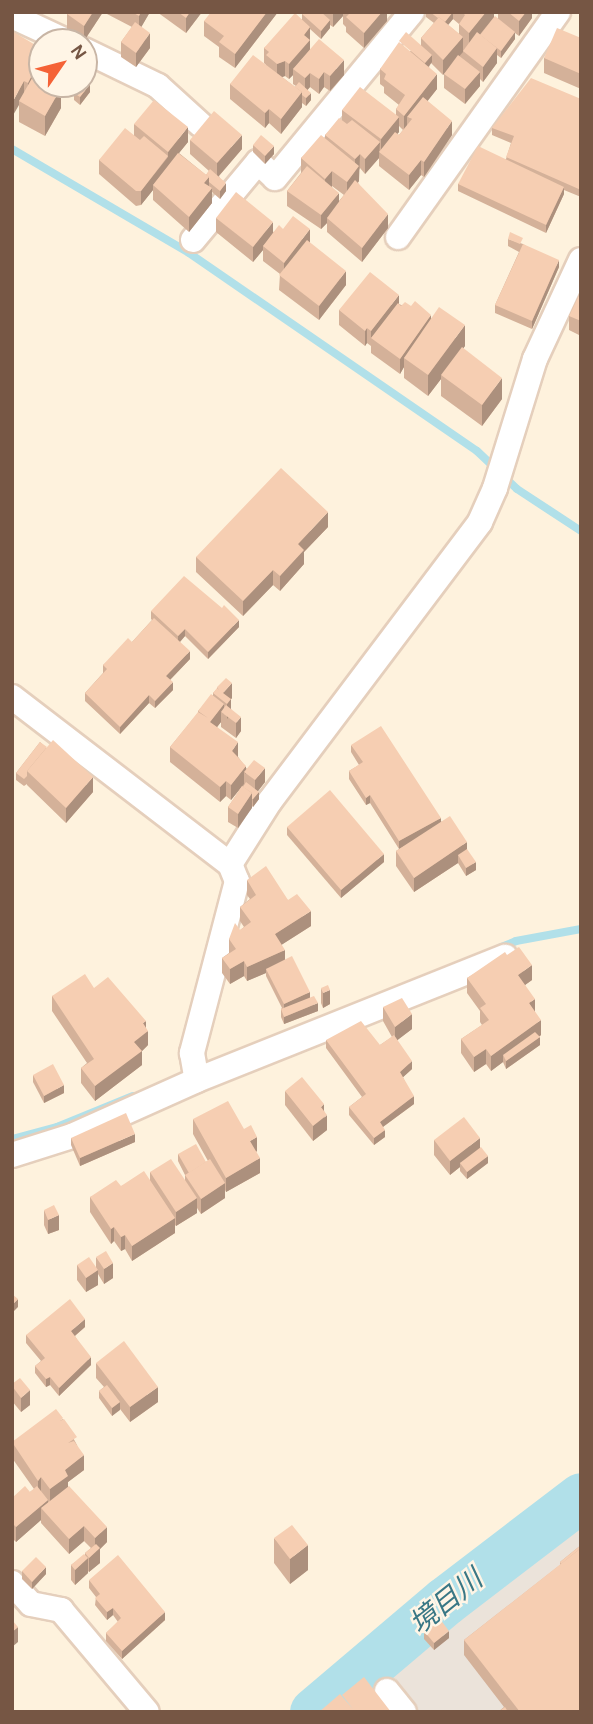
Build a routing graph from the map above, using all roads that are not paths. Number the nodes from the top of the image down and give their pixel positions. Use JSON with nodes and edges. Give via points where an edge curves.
{"nodes":[{"id":1,"x":412,"y":12,"type":"edge"},
{"id":2,"x":558,"y":12,"type":"edge"},
{"id":3,"x":28,"y":17,"type":"edge"},
{"id":4,"x":46,"y":28,"type":"edge"},
{"id":5,"x":98,"y":57,"type":"edge"},
{"id":6,"x":201,"y":125,"type":"edge"},
{"id":7,"x":398,"y":237,"type":"dead end"},
{"id":8,"x":193,"y":240,"type":"dead end"},
{"id":9,"x":581,"y":260,"type":"edge"},
{"id":10,"x":12,"y":697,"type":"edge"},
{"id":11,"x":230,"y":864,"type":"junction"},
{"id":12,"x":505,"y":957,"type":"edge"},
{"id":13,"x":195,"y":1073,"type":"junction"},
{"id":14,"x":12,"y":1155,"type":"edge"},
{"id":15,"x":12,"y":1583,"type":"edge"},
{"id":16,"x":387,"y":1691,"type":"dead end"},
{"id":17,"x":147,"y":1712,"type":"edge"},
{"id":18,"x":404,"y":1712,"type":"edge"}],
"edges":[{"from":1,"to":8,"type":"street","via":[[275,178],[258,162]]},
{"from":2,"to":7,"type":"street"},
{"from":3,"to":4,"type":"street"},
{"from":5,"to":6,"type":"street","via":[[158,86]]},
{"from":9,"to":11,"type":"street","via":[[535,359],[480,522],[270,801]]},
{"from":10,"to":11,"type":"street"},
{"from":11,"to":13,"type":"street","via":[[237,881]]},
{"from":12,"to":13,"type":"street"},
{"from":13,"to":14,"type":"street","via":[[72,1136]]},
{"from":15,"to":17,"type":"street","via":[[31,1604],[61,1610]]},
{"from":16,"to":18,"type":"street"}]}
